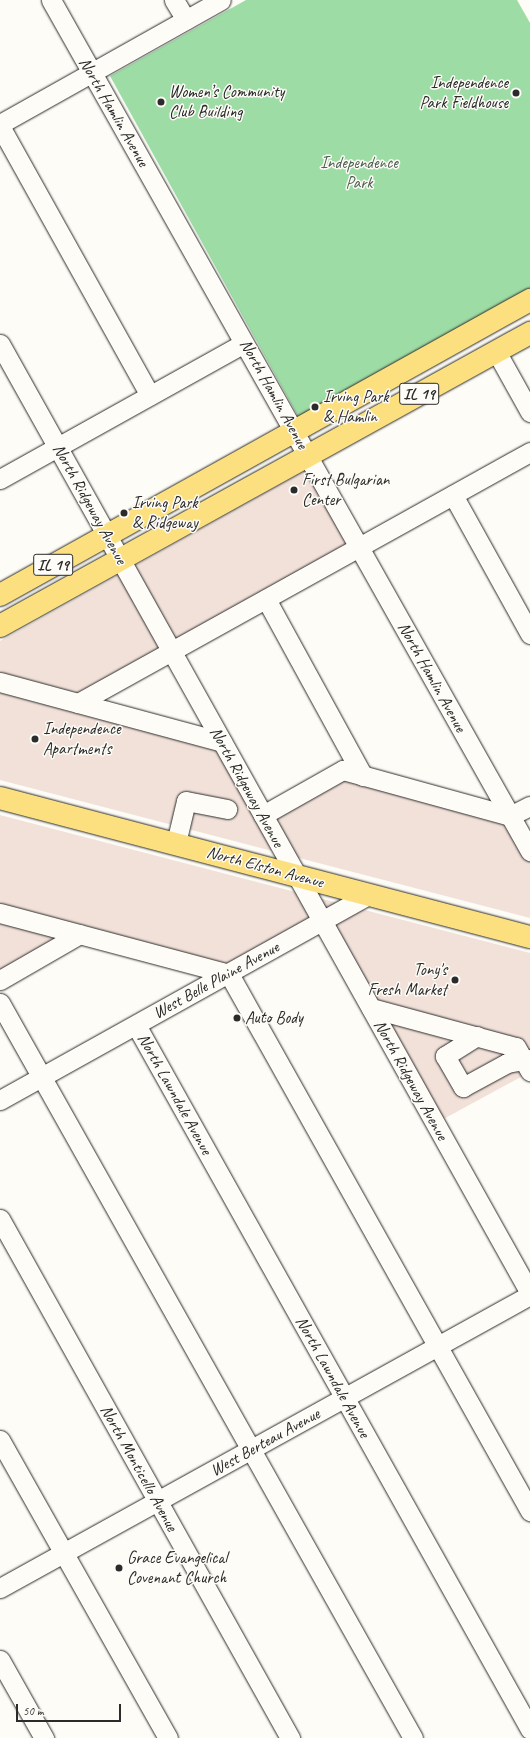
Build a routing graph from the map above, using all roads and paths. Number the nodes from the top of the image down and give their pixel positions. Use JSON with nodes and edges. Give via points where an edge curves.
{"nodes":[{"id":1,"x":51,"y":0,"type":"edge"},
{"id":2,"x":174,"y":0,"type":"edge"},
{"id":3,"x":221,"y":0,"type":"edge"},
{"id":4,"x":186,"y":20,"type":"junction"},
{"id":5,"x":92,"y":73,"type":"junction"},
{"id":6,"x":0,"y":125,"type":"edge"},
{"id":7,"x":530,"y":300,"type":"edge"},
{"id":8,"x":482,"y":327,"type":"junction"},
{"id":9,"x":530,"y":333,"type":"edge"},
{"id":10,"x":244,"y":342,"type":"junction"},
{"id":11,"x":496,"y":351,"type":"junction"},
{"id":12,"x":2,"y":353,"type":"edge"},
{"id":13,"x":150,"y":395,"type":"junction"},
{"id":14,"x":530,"y":412,"type":"edge"},
{"id":15,"x":294,"y":430,"type":"junction"},
{"id":16,"x":57,"y":446,"type":"junction"},
{"id":17,"x":530,"y":452,"type":"edge"},
{"id":18,"x":308,"y":455,"type":"junction"},
{"id":19,"x":0,"y":478,"type":"edge"},
{"id":20,"x":453,"y":495,"type":"junction"},
{"id":21,"x":107,"y":535,"type":"junction"},
{"id":22,"x":359,"y":546,"type":"junction"},
{"id":23,"x":120,"y":559,"type":"junction"},
{"id":24,"x":0,"y":595,"type":"edge"},
{"id":25,"x":266,"y":599,"type":"junction"},
{"id":26,"x":0,"y":626,"type":"edge"},
{"id":27,"x":530,"y":634,"type":"edge"},
{"id":28,"x":172,"y":651,"type":"junction"},
{"id":29,"x":0,"y":682,"type":"edge"},
{"id":30,"x":78,"y":703,"type":"junction"},
{"id":31,"x":222,"y":742,"type":"junction"},
{"id":32,"x":363,"y":776,"type":"junction"},
{"id":33,"x":0,"y":798,"type":"edge"},
{"id":34,"x":530,"y":806,"type":"edge"},
{"id":35,"x":227,"y":809,"type":"dead end"},
{"id":36,"x":263,"y":815,"type":"junction"},
{"id":37,"x":510,"y":816,"type":"junction"},
{"id":38,"x":176,"y":843,"type":"junction"},
{"id":39,"x":530,"y":851,"type":"edge"},
{"id":40,"x":297,"y":875,"type":"junction"},
{"id":41,"x":369,"y":895,"type":"junction"},
{"id":42,"x":0,"y":913,"type":"edge"},
{"id":43,"x":322,"y":921,"type":"junction"},
{"id":44,"x":80,"y":934,"type":"junction"},
{"id":45,"x":530,"y":937,"type":"edge"},
{"id":46,"x":228,"y":974,"type":"junction"},
{"id":47,"x":0,"y":980,"type":"edge"},
{"id":48,"x":0,"y":1004,"type":"edge"},
{"id":49,"x":371,"y":1008,"type":"junction"},
{"id":50,"x":136,"y":1025,"type":"junction"},
{"id":51,"x":477,"y":1036,"type":"junction"},
{"id":52,"x":528,"y":1064,"type":"edge"},
{"id":53,"x":41,"y":1077,"type":"junction"},
{"id":54,"x":0,"y":1100,"type":"edge"},
{"id":55,"x":0,"y":1219,"type":"edge"},
{"id":56,"x":530,"y":1294,"type":"edge"},
{"id":57,"x":438,"y":1346,"type":"junction"},
{"id":58,"x":345,"y":1398,"type":"junction"},
{"id":59,"x":0,"y":1440,"type":"edge"},
{"id":60,"x":251,"y":1450,"type":"junction"},
{"id":61,"x":158,"y":1501,"type":"junction"},
{"id":62,"x":530,"y":1511,"type":"edge"},
{"id":63,"x":63,"y":1553,"type":"junction"},
{"id":64,"x":0,"y":1588,"type":"edge"},
{"id":65,"x":0,"y":1660,"type":"edge"},
{"id":66,"x":530,"y":1729,"type":"edge"},
{"id":67,"x":44,"y":1738,"type":"edge"},
{"id":68,"x":168,"y":1738,"type":"edge"},
{"id":69,"x":290,"y":1738,"type":"edge"},
{"id":70,"x":413,"y":1738,"type":"edge"}],
"edges":[{"from":1,"to":5,"type":"street","name":"North Hamlin Avenue"},
{"from":2,"to":4,"type":"street"},
{"from":3,"to":4,"type":"street"},
{"from":4,"to":5,"type":"street"},
{"from":5,"to":6,"type":"street"},
{"from":5,"to":10,"type":"street","name":"North Hamlin Avenue"},
{"from":6,"to":13,"type":"street"},
{"from":7,"to":8,"type":"main road","number":"IL 19"},
{"from":8,"to":11,"type":"main road"},
{"from":8,"to":15,"type":"main road","number":"IL 19"},
{"from":9,"to":11,"type":"main road","number":"IL 19"},
{"from":10,"to":13,"type":"street"},
{"from":10,"to":15,"type":"street","name":"North Hamlin Avenue"},
{"from":11,"to":14,"type":"street"},
{"from":11,"to":18,"type":"main road","number":"IL 19"},
{"from":12,"to":16,"type":"street","name":"North Ridgeway Avenue"},
{"from":13,"to":16,"type":"street"},
{"from":15,"to":18,"type":"street","name":"North Hamlin Avenue"},
{"from":15,"to":21,"type":"main road","number":"IL 19"},
{"from":16,"to":19,"type":"street"},
{"from":16,"to":21,"type":"street","name":"North Ridgeway Avenue"},
{"from":17,"to":20,"type":"street"},
{"from":18,"to":22,"type":"street","name":"North Hamlin Avenue"},
{"from":18,"to":23,"type":"main road","number":"IL 19"},
{"from":20,"to":22,"type":"street"},
{"from":20,"to":27,"type":"street"},
{"from":21,"to":23,"type":"street","name":"North Ridgeway Avenue"},
{"from":21,"to":24,"type":"main road","number":"IL 19"},
{"from":22,"to":25,"type":"street"},
{"from":22,"to":37,"type":"street","name":"North Hamlin Avenue"},
{"from":23,"to":26,"type":"main road","number":"IL 19"},
{"from":23,"to":28,"type":"street","name":"North Ridgeway Avenue"},
{"from":25,"to":28,"type":"street"},
{"from":25,"to":32,"type":"street"},
{"from":28,"to":30,"type":"street"},
{"from":28,"to":31,"type":"street","name":"North Ridgeway Avenue"},
{"from":29,"to":30,"type":"street"},
{"from":30,"to":31,"type":"street"},
{"from":31,"to":36,"type":"street","name":"North Ridgeway Avenue"},
{"from":32,"to":36,"type":"street","via":[[343,770]]},
{"from":32,"to":37,"type":"street"},
{"from":33,"to":38,"type":"main road","name":"North Elston Avenue"},
{"from":34,"to":37,"type":"street"},
{"from":35,"to":38,"type":"street","via":[[186,800]]},
{"from":36,"to":40,"type":"street","name":"North Ridgeway Avenue"},
{"from":37,"to":39,"type":"street","name":"North Hamlin Avenue"},
{"from":38,"to":40,"type":"main road","name":"North Elston Avenue"},
{"from":40,"to":41,"type":"main road","name":"North Elston Avenue"},
{"from":40,"to":43,"type":"street","name":"North Ridgeway Avenue"},
{"from":41,"to":43,"type":"street","name":"West Belle Plaine Avenue"},
{"from":41,"to":45,"type":"main road","name":"North Elston Avenue"},
{"from":42,"to":44,"type":"street"},
{"from":43,"to":46,"type":"street","name":"West Belle Plaine Avenue"},
{"from":43,"to":49,"type":"street","name":"North Ridgeway Avenue"},
{"from":44,"to":46,"type":"street"},
{"from":44,"to":47,"type":"street"},
{"from":46,"to":50,"type":"street","name":"West Belle Plaine Avenue"},
{"from":46,"to":57,"type":"street"},
{"from":48,"to":53,"type":"street"},
{"from":49,"to":51,"type":"street"},
{"from":49,"to":56,"type":"street","name":"North Ridgeway Avenue"},
{"from":50,"to":53,"type":"street","name":"West Belle Plaine Avenue"},
{"from":50,"to":58,"type":"street","name":"North Lawndale Avenue"},
{"from":51,"to":52,"type":"street","via":[[516,1047]]},
{"from":51,"to":52,"type":"street","via":[[445,1056],[463,1088],[507,1063]]},
{"from":53,"to":54,"type":"street","name":"West Belle Plaine Avenue"},
{"from":53,"to":60,"type":"street"},
{"from":55,"to":61,"type":"street","name":"North Monticello Avenue"},
{"from":56,"to":57,"type":"street","name":"West Berteau Avenue"},
{"from":57,"to":58,"type":"street","name":"West Berteau Avenue"},
{"from":57,"to":62,"type":"street"},
{"from":58,"to":60,"type":"street","name":"West Berteau Avenue"},
{"from":58,"to":66,"type":"street","name":"North Lawndale Avenue"},
{"from":59,"to":63,"type":"street"},
{"from":60,"to":61,"type":"street","name":"West Berteau Avenue"},
{"from":60,"to":70,"type":"street"},
{"from":61,"to":63,"type":"street","name":"West Berteau Avenue"},
{"from":61,"to":69,"type":"street","name":"North Monticello Avenue"},
{"from":63,"to":64,"type":"street","name":"West Berteau Avenue"},
{"from":63,"to":68,"type":"street"},
{"from":65,"to":67,"type":"street"}]}
